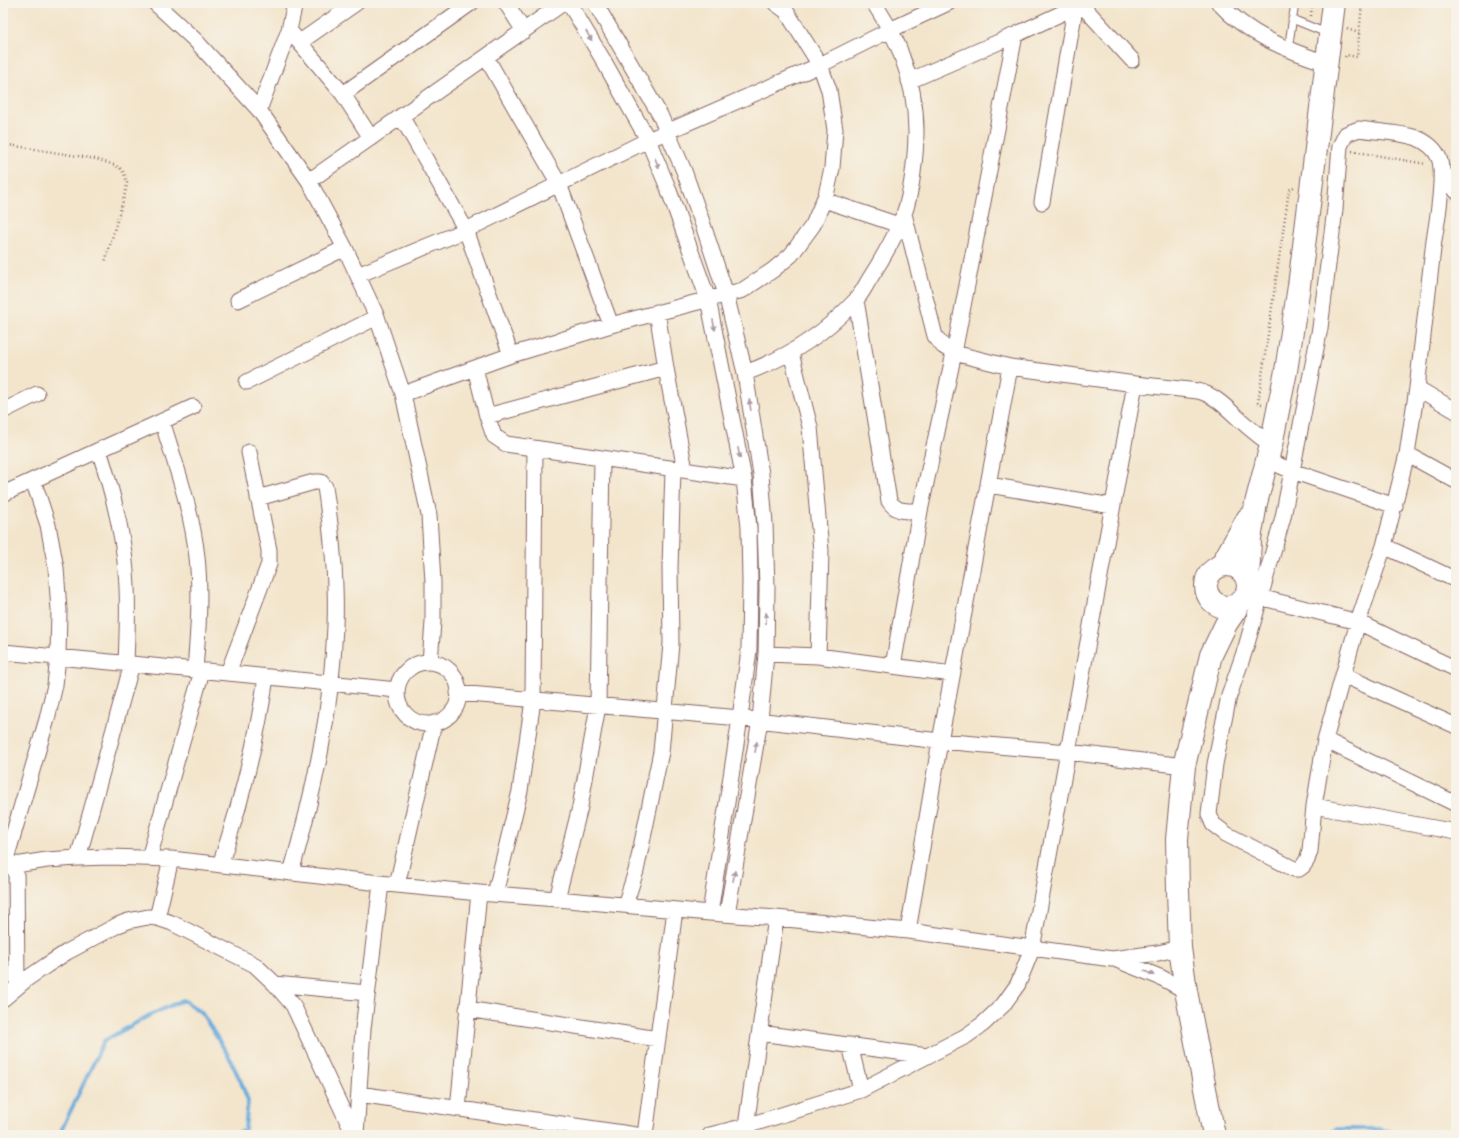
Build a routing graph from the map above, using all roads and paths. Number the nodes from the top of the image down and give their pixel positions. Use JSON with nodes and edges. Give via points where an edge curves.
{"nodes":[{"id":1,"x":155,"y":3,"type":"edge"},
{"id":2,"x":295,"y":3,"type":"edge"},
{"id":3,"x":356,"y":3,"type":"edge"},
{"id":4,"x":471,"y":3,"type":"edge"},
{"id":5,"x":506,"y":3,"type":"edge"},
{"id":6,"x":563,"y":3,"type":"edge"},
{"id":7,"x":569,"y":3,"type":"edge"},
{"id":8,"x":595,"y":3,"type":"edge"},
{"id":9,"x":775,"y":3,"type":"edge"},
{"id":10,"x":874,"y":3,"type":"edge"},
{"id":11,"x":948,"y":3,"type":"edge"},
{"id":12,"x":1219,"y":3,"type":"edge"},
{"id":13,"x":1295,"y":3,"type":"edge"},
{"id":14,"x":1312,"y":3,"type":"edge"},
{"id":15,"x":1334,"y":3,"type":"edge"},
{"id":16,"x":1077,"y":4,"type":"edge"},
{"id":17,"x":1292,"y":19,"type":"junction"},
{"id":18,"x":1310,"y":26,"type":"junction"},
{"id":19,"x":289,"y":30,"type":"junction"},
{"id":20,"x":890,"y":30,"type":"junction"},
{"id":21,"x":524,"y":31,"type":"junction"},
{"id":22,"x":1331,"y":34,"type":"junction"},
{"id":23,"x":1015,"y":36,"type":"junction"},
{"id":24,"x":300,"y":42,"type":"junction"},
{"id":25,"x":1288,"y":50,"type":"junction"},
{"id":26,"x":486,"y":57,"type":"junction"},
{"id":27,"x":1132,"y":60,"type":"dead end"},
{"id":28,"x":1327,"y":63,"type":"junction"},
{"id":29,"x":820,"y":65,"type":"junction"},
{"id":30,"x":909,"y":81,"type":"junction"},
{"id":31,"x":343,"y":94,"type":"junction"},
{"id":32,"x":258,"y":110,"type":"junction"},
{"id":33,"x":401,"y":116,"type":"junction"},
{"id":34,"x":667,"y":131,"type":"junction"},
{"id":35,"x":370,"y":138,"type":"junction"},
{"id":36,"x":648,"y":140,"type":"junction"},
{"id":37,"x":3,"y":144,"type":"edge"},
{"id":38,"x":1340,"y":150,"type":"junction"},
{"id":39,"x":1441,"y":168,"type":"junction"},
{"id":40,"x":1296,"y":179,"type":"dead end"},
{"id":41,"x":309,"y":181,"type":"junction"},
{"id":42,"x":559,"y":184,"type":"junction"},
{"id":43,"x":1456,"y":191,"type":"edge"},
{"id":44,"x":824,"y":200,"type":"junction"},
{"id":45,"x":1042,"y":202,"type":"dead end"},
{"id":46,"x":902,"y":219,"type":"junction"},
{"id":47,"x":466,"y":230,"type":"junction"},
{"id":48,"x":345,"y":248,"type":"junction"},
{"id":49,"x":105,"y":262,"type":"dead end"},
{"id":50,"x":358,"y":274,"type":"junction"},
{"id":51,"x":726,"y":294,"type":"junction"},
{"id":52,"x":708,"y":299,"type":"junction"},
{"id":53,"x":238,"y":300,"type":"dead end"},
{"id":54,"x":856,"y":300,"type":"junction"},
{"id":55,"x":657,"y":312,"type":"junction"},
{"id":56,"x":377,"y":317,"type":"junction"},
{"id":57,"x":611,"y":325,"type":"junction"},
{"id":58,"x":791,"y":353,"type":"junction"},
{"id":59,"x":954,"y":353,"type":"junction"},
{"id":60,"x":511,"y":356,"type":"junction"},
{"id":61,"x":1010,"y":367,"type":"junction"},
{"id":62,"x":475,"y":368,"type":"junction"},
{"id":63,"x":666,"y":368,"type":"junction"},
{"id":64,"x":745,"y":373,"type":"junction"},
{"id":65,"x":247,"y":382,"type":"dead end"},
{"id":66,"x":1135,"y":384,"type":"junction"},
{"id":67,"x":1417,"y":388,"type":"junction"},
{"id":68,"x":37,"y":394,"type":"dead end"},
{"id":69,"x":403,"y":394,"type":"junction"},
{"id":70,"x":1258,"y":403,"type":"dead end"},
{"id":71,"x":193,"y":407,"type":"dead end"},
{"id":72,"x":3,"y":411,"type":"edge"},
{"id":73,"x":1456,"y":411,"type":"edge"},
{"id":74,"x":488,"y":416,"type":"junction"},
{"id":75,"x":162,"y":422,"type":"junction"},
{"id":76,"x":535,"y":449,"type":"junction"},
{"id":77,"x":98,"y":450,"type":"junction"},
{"id":78,"x":249,"y":452,"type":"dead end"},
{"id":79,"x":1269,"y":453,"type":"junction"},
{"id":80,"x":1407,"y":454,"type":"junction"},
{"id":81,"x":602,"y":459,"type":"junction"},
{"id":82,"x":679,"y":470,"type":"junction"},
{"id":83,"x":1292,"y":471,"type":"junction"},
{"id":84,"x":744,"y":479,"type":"junction"},
{"id":85,"x":33,"y":480,"type":"junction"},
{"id":86,"x":1456,"y":481,"type":"edge"},
{"id":87,"x":989,"y":485,"type":"junction"},
{"id":88,"x":3,"y":494,"type":"edge"},
{"id":89,"x":258,"y":498,"type":"junction"},
{"id":90,"x":1256,"y":503,"type":"junction"},
{"id":91,"x":1112,"y":506,"type":"junction"},
{"id":92,"x":1395,"y":506,"type":"junction"},
{"id":93,"x":920,"y":511,"type":"junction"},
{"id":94,"x":1384,"y":546,"type":"junction"},
{"id":95,"x":1221,"y":566,"type":"junction"},
{"id":96,"x":1454,"y":575,"type":"edge"},
{"id":97,"x":1249,"y":594,"type":"junction"},
{"id":98,"x":1209,"y":598,"type":"junction"},
{"id":99,"x":1358,"y":622,"type":"junction"},
{"id":100,"x":3,"y":652,"type":"edge"},
{"id":101,"x":766,"y":654,"type":"junction"},
{"id":102,"x":1211,"y":655,"type":"junction"},
{"id":103,"x":818,"y":656,"type":"junction"},
{"id":104,"x":58,"y":657,"type":"junction"},
{"id":105,"x":430,"y":662,"type":"junction"},
{"id":106,"x":129,"y":664,"type":"junction"},
{"id":107,"x":893,"y":666,"type":"junction"},
{"id":108,"x":1456,"y":669,"type":"edge"},
{"id":109,"x":199,"y":670,"type":"junction"},
{"id":110,"x":228,"y":673,"type":"junction"},
{"id":111,"x":952,"y":674,"type":"junction"},
{"id":112,"x":1343,"y":675,"type":"junction"},
{"id":113,"x":266,"y":677,"type":"junction"},
{"id":114,"x":331,"y":684,"type":"junction"},
{"id":115,"x":397,"y":690,"type":"junction"},
{"id":116,"x":458,"y":693,"type":"junction"},
{"id":117,"x":533,"y":700,"type":"junction"},
{"id":118,"x":598,"y":706,"type":"junction"},
{"id":119,"x":665,"y":712,"type":"junction"},
{"id":120,"x":740,"y":718,"type":"junction"},
{"id":121,"x":760,"y":720,"type":"junction"},
{"id":122,"x":434,"y":723,"type":"junction"},
{"id":123,"x":1456,"y":726,"type":"edge"},
{"id":124,"x":1325,"y":740,"type":"junction"},
{"id":125,"x":940,"y":741,"type":"junction"},
{"id":126,"x":1068,"y":752,"type":"junction"},
{"id":127,"x":1184,"y":766,"type":"junction"},
{"id":128,"x":1456,"y":804,"type":"edge"},
{"id":129,"x":1314,"y":806,"type":"junction"},
{"id":130,"x":1454,"y":827,"type":"edge"},
{"id":131,"x":78,"y":858,"type":"junction"},
{"id":132,"x":148,"y":858,"type":"junction"},
{"id":133,"x":171,"y":860,"type":"junction"},
{"id":134,"x":220,"y":865,"type":"junction"},
{"id":135,"x":8,"y":866,"type":"edge"},
{"id":136,"x":291,"y":873,"type":"junction"},
{"id":137,"x":381,"y":884,"type":"junction"},
{"id":138,"x":397,"y":886,"type":"junction"},
{"id":139,"x":479,"y":893,"type":"junction"},
{"id":140,"x":495,"y":894,"type":"junction"},
{"id":141,"x":557,"y":899,"type":"junction"},
{"id":142,"x":625,"y":905,"type":"junction"},
{"id":143,"x":675,"y":910,"type":"junction"},
{"id":144,"x":710,"y":914,"type":"junction"},
{"id":145,"x":727,"y":914,"type":"junction"},
{"id":146,"x":157,"y":918,"type":"junction"},
{"id":147,"x":776,"y":918,"type":"junction"},
{"id":148,"x":908,"y":932,"type":"junction"},
{"id":149,"x":1180,"y":948,"type":"junction"},
{"id":150,"x":1032,"y":949,"type":"junction"},
{"id":151,"x":1112,"y":959,"type":"junction"},
{"id":152,"x":275,"y":984,"type":"junction"},
{"id":153,"x":17,"y":987,"type":"junction"},
{"id":154,"x":1186,"y":991,"type":"junction"},
{"id":155,"x":367,"y":993,"type":"junction"},
{"id":156,"x":3,"y":998,"type":"edge"},
{"id":157,"x":468,"y":1009,"type":"junction"},
{"id":158,"x":760,"y":1033,"type":"junction"},
{"id":159,"x":658,"y":1039,"type":"junction"},
{"id":160,"x":850,"y":1045,"type":"junction"},
{"id":161,"x":927,"y":1056,"type":"junction"},
{"id":162,"x":861,"y":1090,"type":"junction"},
{"id":163,"x":359,"y":1094,"type":"junction"},
{"id":164,"x":458,"y":1109,"type":"junction"},
{"id":165,"x":746,"y":1126,"type":"junction"},
{"id":166,"x":1214,"y":1134,"type":"edge"},
{"id":167,"x":355,"y":1135,"type":"edge"},
{"id":168,"x":636,"y":1135,"type":"edge"},
{"id":169,"x":645,"y":1135,"type":"edge"},
{"id":170,"x":710,"y":1135,"type":"edge"}],
"edges":[{"from":1,"to":32,"type":"street","via":[[195,40]]},
{"from":2,"to":19,"type":"street"},
{"from":3,"to":24,"type":"street"},
{"from":4,"to":31,"type":"street"},
{"from":5,"to":21,"type":"street"},
{"from":6,"to":21,"type":"street"},
{"from":7,"to":36,"type":"street","one_way":true},
{"from":8,"to":34,"type":"street"},
{"from":9,"to":29,"type":"street","via":[[786,11]]},
{"from":10,"to":20,"type":"street"},
{"from":11,"to":20,"type":"street"},
{"from":12,"to":25,"type":"street","via":[[1253,31]]},
{"from":13,"to":17,"type":"lane"},
{"from":14,"to":18,"type":"path"},
{"from":15,"to":22,"type":"main road"},
{"from":16,"to":23,"type":"street"},
{"from":16,"to":27,"type":"street"},
{"from":16,"to":45,"type":"street"},
{"from":17,"to":18,"type":"lane"},
{"from":17,"to":25,"type":"lane"},
{"from":18,"to":22,"type":"lane"},
{"from":19,"to":24,"type":"street"},
{"from":19,"to":32,"type":"street"},
{"from":20,"to":29,"type":"street"},
{"from":20,"to":30,"type":"street"},
{"from":21,"to":26,"type":"street"},
{"from":22,"to":28,"type":"main road"},
{"from":23,"to":30,"type":"street"},
{"from":23,"to":59,"type":"street"},
{"from":24,"to":31,"type":"street"},
{"from":25,"to":28,"type":"street"},
{"from":26,"to":33,"type":"street"},
{"from":26,"to":42,"type":"street"},
{"from":28,"to":79,"type":"main road","via":[[1299,286],[1286,371]]},
{"from":29,"to":34,"type":"street"},
{"from":29,"to":44,"type":"street","via":[[829,90],[835,130],[832,168]]},
{"from":30,"to":46,"type":"street","via":[[916,130],[913,172]]},
{"from":31,"to":35,"type":"street"},
{"from":32,"to":41,"type":"street"},
{"from":33,"to":35,"type":"street"},
{"from":33,"to":47,"type":"street"},
{"from":34,"to":36,"type":"street"},
{"from":34,"to":51,"type":"street","via":[[684,171]]},
{"from":35,"to":41,"type":"street"},
{"from":36,"to":42,"type":"street"},
{"from":36,"to":52,"type":"street","one_way":true},
{"from":37,"to":49,"type":"path","via":[[96,159],[114,164],[121,169],[127,183],[126,190]]},
{"from":38,"to":39,"type":"path","via":[[1388,156]]},
{"from":38,"to":39,"type":"street","via":[[1346,134],[1354,130],[1400,135],[1427,143],[1434,149]]},
{"from":38,"to":83,"type":"street","via":[[1320,328]]},
{"from":39,"to":43,"type":"street"},
{"from":39,"to":67,"type":"street","via":[[1438,218]]},
{"from":40,"to":70,"type":"path","via":[[1295,187],[1289,190]]},
{"from":41,"to":48,"type":"street"},
{"from":42,"to":47,"type":"street"},
{"from":42,"to":57,"type":"street"},
{"from":44,"to":46,"type":"street"},
{"from":44,"to":51,"type":"street","via":[[813,225],[791,255],[744,290]]},
{"from":46,"to":54,"type":"street"},
{"from":46,"to":59,"type":"street","via":[[935,336],[943,346]]},
{"from":47,"to":50,"type":"street"},
{"from":47,"to":60,"type":"street"},
{"from":48,"to":50,"type":"street"},
{"from":48,"to":53,"type":"street"},
{"from":50,"to":56,"type":"street"},
{"from":51,"to":52,"type":"street"},
{"from":51,"to":64,"type":"street"},
{"from":52,"to":55,"type":"street"},
{"from":52,"to":84,"type":"street","one_way":true},
{"from":54,"to":58,"type":"street","via":[[822,331]]},
{"from":54,"to":93,"type":"street","via":[[889,501],[898,510]]},
{"from":55,"to":57,"type":"street"},
{"from":55,"to":63,"type":"street"},
{"from":56,"to":65,"type":"street"},
{"from":56,"to":69,"type":"street"},
{"from":57,"to":60,"type":"street"},
{"from":58,"to":64,"type":"street"},
{"from":58,"to":103,"type":"street","via":[[810,427],[821,551]]},
{"from":59,"to":61,"type":"street"},
{"from":59,"to":93,"type":"street"},
{"from":60,"to":62,"type":"street"},
{"from":61,"to":66,"type":"street"},
{"from":61,"to":87,"type":"street"},
{"from":62,"to":69,"type":"street"},
{"from":62,"to":74,"type":"street"},
{"from":63,"to":74,"type":"street"},
{"from":63,"to":82,"type":"street"},
{"from":101,"to":64,"type":"street","one_way":true,"via":[[765,524],[761,474]]},
{"from":66,"to":79,"type":"street","via":[[1205,392],[1246,425]]},
{"from":66,"to":91,"type":"street"},
{"from":67,"to":73,"type":"street"},
{"from":67,"to":80,"type":"street"},
{"from":68,"to":72,"type":"street"},
{"from":69,"to":105,"type":"street","via":[[429,515],[433,609]]},
{"from":71,"to":75,"type":"street"},
{"from":74,"to":76,"type":"street","via":[[494,436],[498,440],[512,446]]},
{"from":75,"to":77,"type":"street"},
{"from":75,"to":109,"type":"street","via":[[184,493],[197,556]]},
{"from":76,"to":81,"type":"street"},
{"from":76,"to":117,"type":"street"},
{"from":77,"to":85,"type":"street"},
{"from":77,"to":106,"type":"street","via":[[114,498],[123,546],[128,598]]},
{"from":78,"to":89,"type":"street"},
{"from":79,"to":83,"type":"street"},
{"from":79,"to":90,"type":"main road"},
{"from":80,"to":86,"type":"street"},
{"from":80,"to":92,"type":"street"},
{"from":81,"to":82,"type":"street"},
{"from":81,"to":118,"type":"street"},
{"from":82,"to":84,"type":"street"},
{"from":82,"to":119,"type":"street","via":[[670,567],[671,644]]},
{"from":83,"to":92,"type":"street"},
{"from":83,"to":97,"type":"street","via":[[1284,517]]},
{"from":84,"to":120,"type":"street","via":[[749,528],[749,650]]},
{"from":85,"to":88,"type":"street"},
{"from":85,"to":104,"type":"street","via":[[48,525],[56,568],[59,610]]},
{"from":87,"to":91,"type":"street"},
{"from":87,"to":111,"type":"street"},
{"from":89,"to":110,"type":"street","via":[[269,550],[269,564]]},
{"from":89,"to":114,"type":"street","via":[[318,482],[325,487],[336,595]]},
{"from":90,"to":95,"type":"main road"},
{"from":90,"to":97,"type":"main road","via":[[1250,539]]},
{"from":91,"to":126,"type":"street"},
{"from":92,"to":94,"type":"street"},
{"from":93,"to":107,"type":"street"},
{"from":94,"to":96,"type":"street"},
{"from":94,"to":99,"type":"street"},
{"from":95,"to":97,"type":"main road","via":[[1227,565],[1242,571]]},
{"from":95,"to":98,"type":"main road","via":[[1207,578]]},
{"from":97,"to":98,"type":"main road","via":[[1234,606],[1227,608]]},
{"from":97,"to":99,"type":"street"},
{"from":97,"to":102,"type":"main road","via":[[1226,624]]},
{"from":97,"to":129,"type":"street","via":[[1246,647],[1223,719],[1209,814],[1213,824],[1226,834],[1294,869],[1299,869],[1307,860],[1310,851]]},
{"from":98,"to":102,"type":"main road"},
{"from":99,"to":108,"type":"street"},
{"from":99,"to":112,"type":"street"},
{"from":100,"to":104,"type":"street"},
{"from":101,"to":103,"type":"street"},
{"from":101,"to":121,"type":"street"},
{"from":102,"to":127,"type":"main road"},
{"from":103,"to":107,"type":"street"},
{"from":104,"to":106,"type":"street"},
{"from":104,"to":135,"type":"street","via":[[47,719]]},
{"from":105,"to":115,"type":"street","via":[[421,663],[406,671],[400,678]]},
{"from":105,"to":116,"type":"street","via":[[447,669],[457,684]]},
{"from":106,"to":109,"type":"street"},
{"from":106,"to":131,"type":"street"},
{"from":107,"to":111,"type":"street"},
{"from":109,"to":110,"type":"street"},
{"from":109,"to":132,"type":"street"},
{"from":110,"to":113,"type":"street"},
{"from":111,"to":125,"type":"street"},
{"from":112,"to":123,"type":"street"},
{"from":112,"to":124,"type":"street"},
{"from":113,"to":114,"type":"street"},
{"from":113,"to":134,"type":"street","via":[[247,779]]},
{"from":114,"to":115,"type":"street"},
{"from":114,"to":136,"type":"street","via":[[315,781]]},
{"from":115,"to":122,"type":"street","via":[[400,707],[406,715],[424,724]]},
{"from":116,"to":117,"type":"street"},
{"from":116,"to":122,"type":"street","via":[[452,712]]},
{"from":117,"to":118,"type":"street"},
{"from":117,"to":140,"type":"street","via":[[520,791]]},
{"from":118,"to":119,"type":"street"},
{"from":118,"to":141,"type":"street","via":[[580,807]]},
{"from":119,"to":120,"type":"street"},
{"from":119,"to":142,"type":"street","via":[[661,752],[636,871]]},
{"from":120,"to":121,"type":"street"},
{"from":120,"to":144,"type":"street"},
{"from":121,"to":125,"type":"street"},
{"from":145,"to":121,"type":"street","one_way":true},
{"from":122,"to":138,"type":"street"},
{"from":124,"to":128,"type":"street"},
{"from":124,"to":129,"type":"street"},
{"from":125,"to":126,"type":"street"},
{"from":125,"to":148,"type":"street"},
{"from":126,"to":127,"type":"street"},
{"from":126,"to":150,"type":"street"},
{"from":127,"to":149,"type":"main road","via":[[1178,839]]},
{"from":129,"to":130,"type":"street"},
{"from":131,"to":132,"type":"street"},
{"from":131,"to":135,"type":"street"},
{"from":132,"to":133,"type":"street"},
{"from":133,"to":134,"type":"street"},
{"from":133,"to":146,"type":"street"},
{"from":134,"to":136,"type":"street"},
{"from":135,"to":153,"type":"street"},
{"from":136,"to":137,"type":"street"},
{"from":137,"to":138,"type":"street"},
{"from":137,"to":155,"type":"street"},
{"from":138,"to":139,"type":"street"},
{"from":139,"to":140,"type":"street"},
{"from":139,"to":157,"type":"street"},
{"from":140,"to":141,"type":"street"},
{"from":141,"to":142,"type":"street"},
{"from":142,"to":143,"type":"street"},
{"from":143,"to":144,"type":"street"},
{"from":143,"to":159,"type":"street"},
{"from":144,"to":145,"type":"street"},
{"from":145,"to":147,"type":"street"},
{"from":146,"to":152,"type":"street","via":[[255,965]]},
{"from":146,"to":153,"type":"street","via":[[148,917],[118,925],[67,952]]},
{"from":147,"to":148,"type":"street"},
{"from":147,"to":158,"type":"street"},
{"from":148,"to":150,"type":"street"},
{"from":149,"to":151,"type":"street"},
{"from":149,"to":154,"type":"main road"},
{"from":150,"to":151,"type":"street"},
{"from":150,"to":161,"type":"street","via":[[1018,984],[1003,1005],[978,1028]]},
{"from":151,"to":154,"type":"street","one_way":true,"via":[[1162,978]]},
{"from":152,"to":155,"type":"street"},
{"from":152,"to":167,"type":"street","via":[[293,1005]]},
{"from":153,"to":156,"type":"street"},
{"from":154,"to":166,"type":"main road"},
{"from":155,"to":163,"type":"street"},
{"from":157,"to":159,"type":"street"},
{"from":157,"to":164,"type":"street"},
{"from":158,"to":160,"type":"street"},
{"from":158,"to":165,"type":"street"},
{"from":159,"to":169,"type":"street"},
{"from":160,"to":161,"type":"street"},
{"from":160,"to":162,"type":"street"},
{"from":161,"to":162,"type":"street"},
{"from":162,"to":165,"type":"street"},
{"from":163,"to":164,"type":"street"},
{"from":163,"to":167,"type":"street"},
{"from":164,"to":168,"type":"street"},
{"from":165,"to":170,"type":"street"}]}
